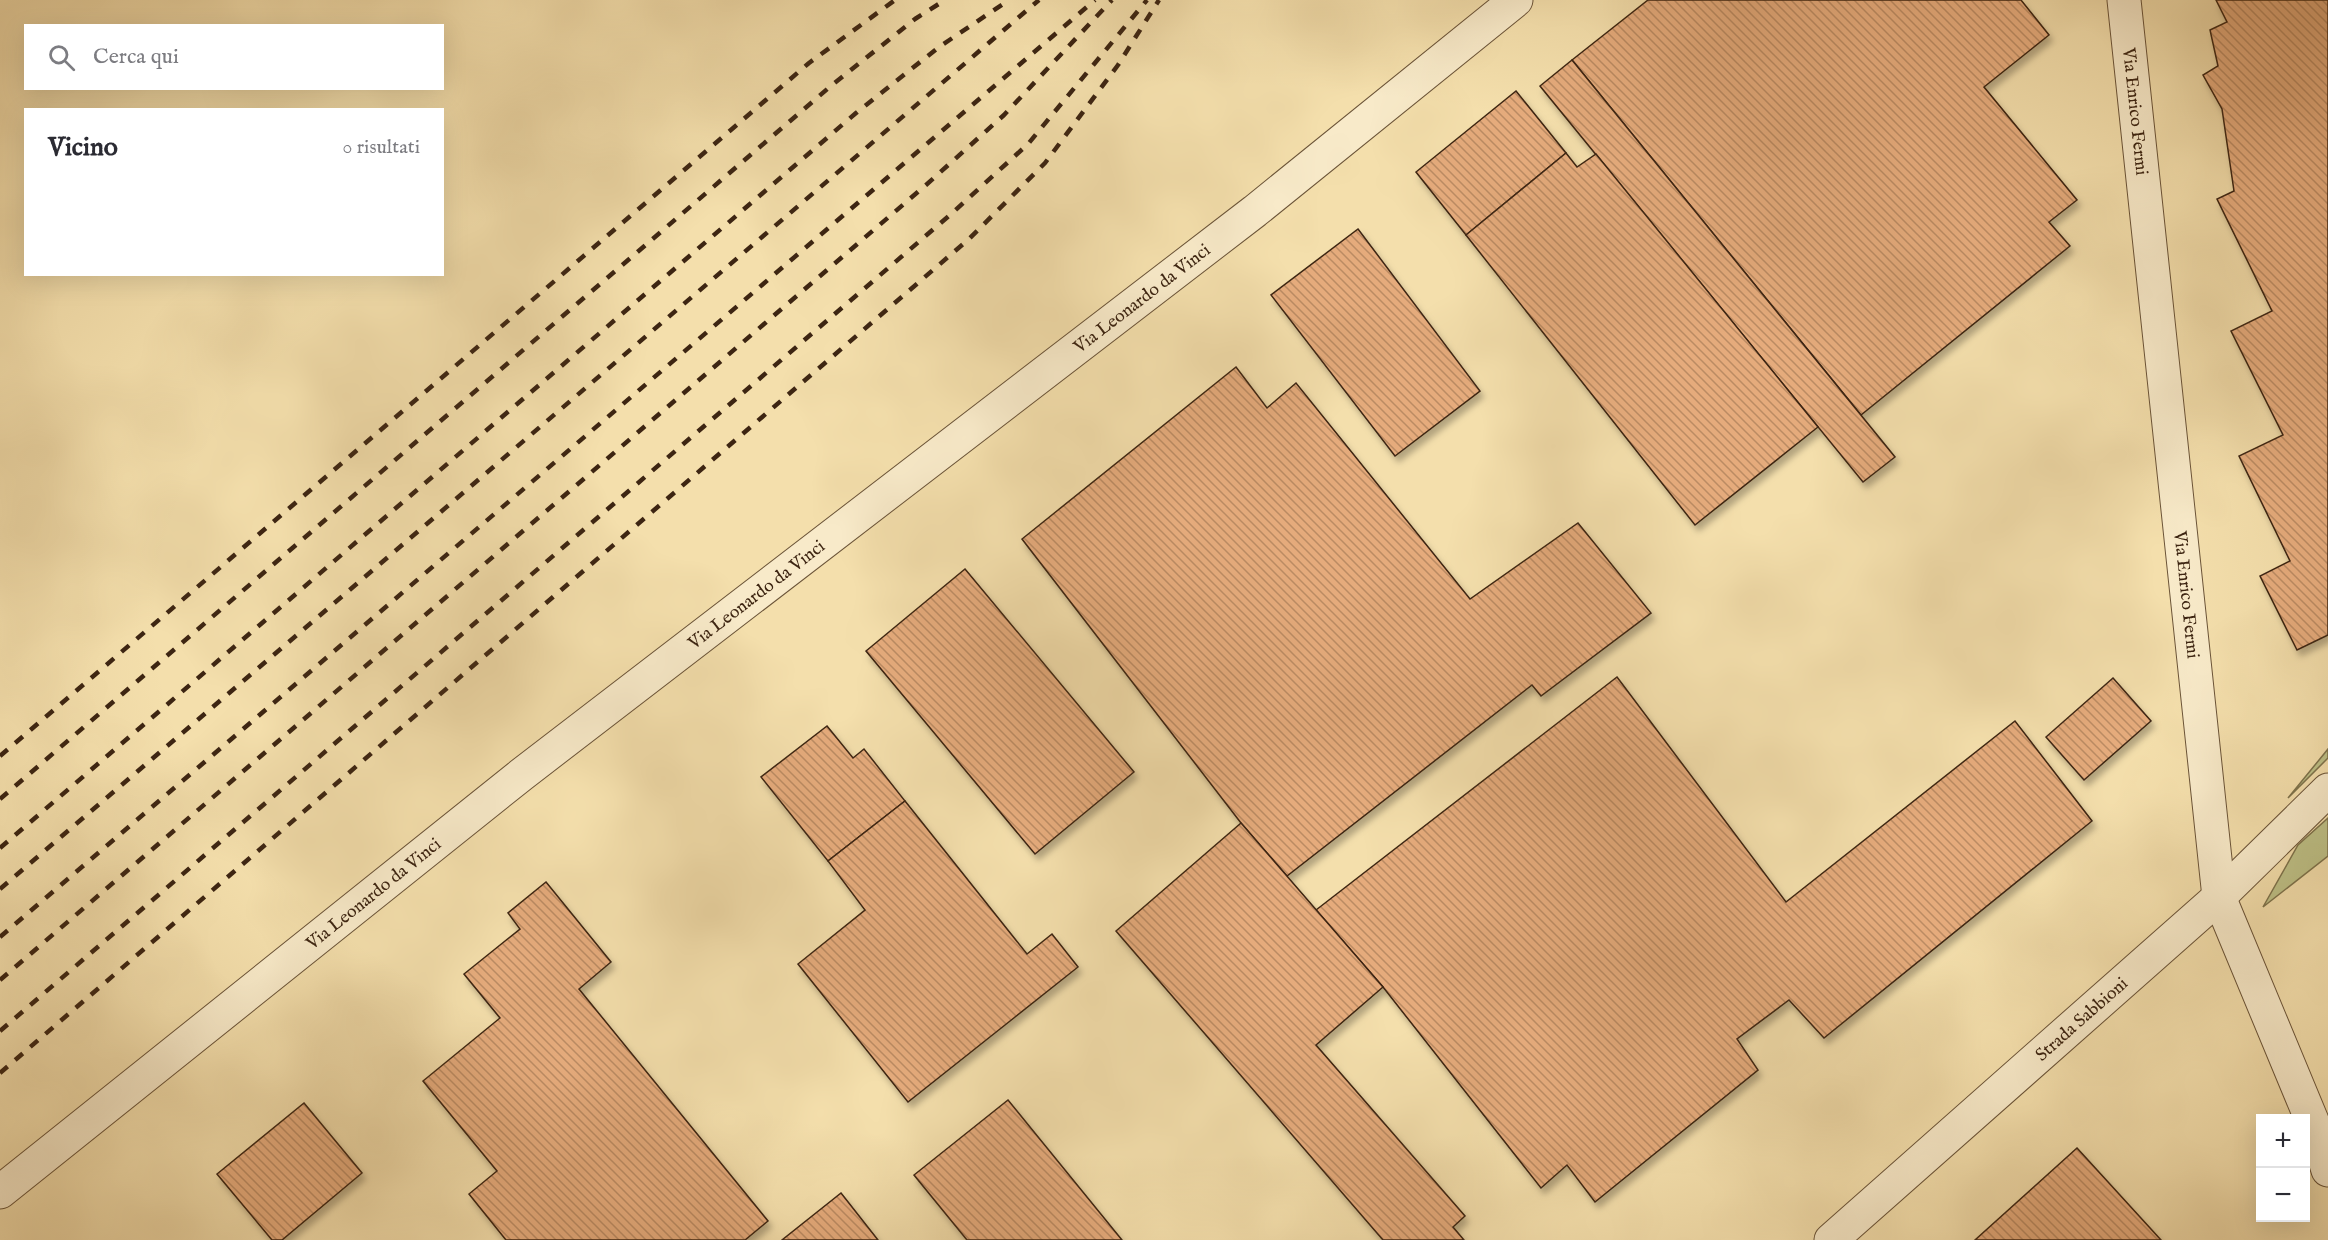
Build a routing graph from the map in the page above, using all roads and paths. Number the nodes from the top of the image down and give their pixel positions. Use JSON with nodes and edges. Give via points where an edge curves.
{"nodes":[{"id":1,"x":1516,"y":0,"type":"edge"},
{"id":2,"x":2124,"y":0,"type":"edge"},
{"id":3,"x":2328,"y":790,"type":"edge"},
{"id":4,"x":2219,"y":897,"type":"junction"},
{"id":5,"x":2328,"y":1170,"type":"edge"},
{"id":6,"x":0,"y":1192,"type":"edge"},
{"id":7,"x":1831,"y":1240,"type":"edge"}],
"edges":[{"from":1,"to":6,"type":"street","name":"Via Leonardo da Vinci","via":[[1256,212],[521,775]]},
{"from":2,"to":4,"type":"street","name":"Via Enrico Fermi"},
{"from":3,"to":4,"type":"street","name":"Strada Sabbioni"},
{"from":4,"to":5,"type":"street","name":"Via Enrico Fermi","via":[[2315,1128]]},
{"from":4,"to":7,"type":"street","name":"Strada Sabbioni"}]}
